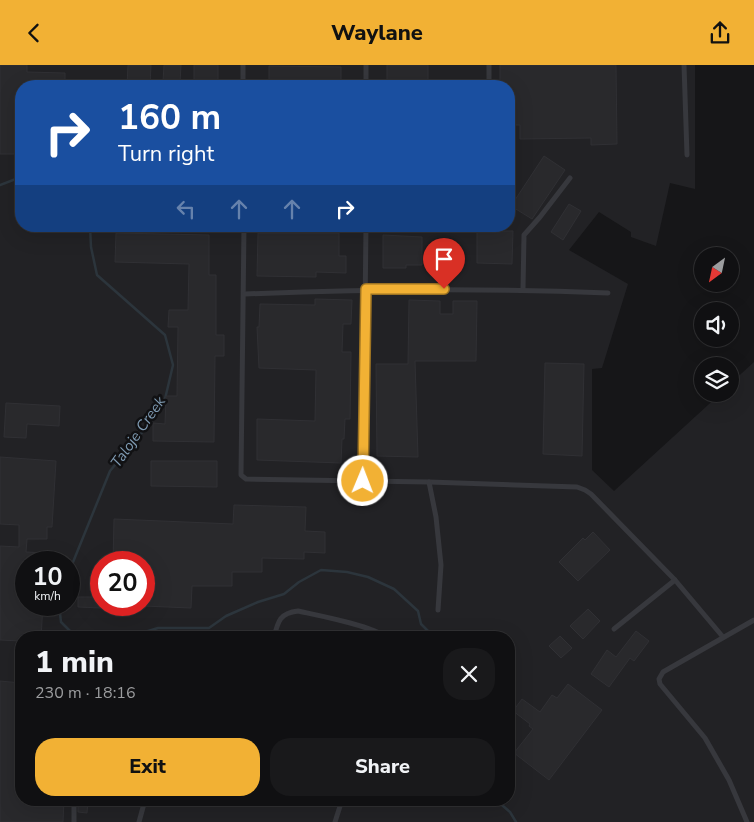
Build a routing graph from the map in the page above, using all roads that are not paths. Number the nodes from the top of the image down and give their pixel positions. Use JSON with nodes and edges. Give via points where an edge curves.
{"nodes":[{"id":1,"x":243,"y":65,"type":"edge"},
{"id":2,"x":366,"y":65,"type":"edge"},
{"id":3,"x":489,"y":65,"type":"edge"},
{"id":4,"x":684,"y":65,"type":"edge"},
{"id":5,"x":243,"y":80,"type":"edge"},
{"id":6,"x":366,"y":80,"type":"edge"},
{"id":7,"x":489,"y":80,"type":"edge"},
{"id":8,"x":688,"y":155,"type":"dead end"},
{"id":9,"x":570,"y":178,"type":"dead end"},
{"id":10,"x":244,"y":232,"type":"edge"},
{"id":11,"x":366,"y":232,"type":"edge"},
{"id":12,"x":366,"y":289,"type":"junction"},
{"id":13,"x":523,"y":289,"type":"junction"},
{"id":14,"x":608,"y":293,"type":"dead end"},
{"id":15,"x":245,"y":294,"type":"junction"},
{"id":16,"x":363,"y":481,"type":"junction"},
{"id":17,"x":429,"y":482,"type":"junction"},
{"id":18,"x":675,"y":580,"type":"junction"},
{"id":19,"x":438,"y":610,"type":"dead end"},
{"id":20,"x":754,"y":620,"type":"edge"},
{"id":21,"x":614,"y":629,"type":"dead end"},
{"id":22,"x":276,"y":631,"type":"edge"},
{"id":23,"x":374,"y":631,"type":"edge"},
{"id":24,"x":722,"y":637,"type":"junction"},
{"id":25,"x":74,"y":806,"type":"edge"},
{"id":26,"x":143,"y":806,"type":"edge"},
{"id":27,"x":340,"y":806,"type":"edge"},
{"id":28,"x":74,"y":822,"type":"edge"},
{"id":29,"x":139,"y":822,"type":"edge"},
{"id":30,"x":335,"y":822,"type":"edge"},
{"id":31,"x":747,"y":822,"type":"edge"}],
"edges":[{"from":1,"to":5,"type":"lane"},
{"from":2,"to":6,"type":"lane"},
{"from":3,"to":7,"type":"lane"},
{"from":4,"to":8,"type":"lane"},
{"from":9,"to":13,"type":"lane","via":[[524,235]]},
{"from":10,"to":15,"type":"lane"},
{"from":11,"to":12,"type":"lane"},
{"from":12,"to":13,"type":"lane"},
{"from":12,"to":15,"type":"lane"},
{"from":12,"to":16,"type":"lane"},
{"from":13,"to":14,"type":"lane"},
{"from":15,"to":16,"type":"lane","via":[[241,475],[246,479]]},
{"from":16,"to":17,"type":"lane"},
{"from":17,"to":18,"type":"lane","via":[[577,487],[585,490]]},
{"from":17,"to":19,"type":"lane","via":[[441,565]]},
{"from":18,"to":21,"type":"lane"},
{"from":18,"to":24,"type":"lane"},
{"from":20,"to":24,"type":"lane"},
{"from":22,"to":23,"type":"lane","via":[[278,621],[290,612],[298,611]]},
{"from":24,"to":31,"type":"lane","via":[[662,672],[659,679],[705,738],[729,780]]},
{"from":25,"to":28,"type":"lane"},
{"from":26,"to":29,"type":"lane"},
{"from":27,"to":30,"type":"lane"}]}
